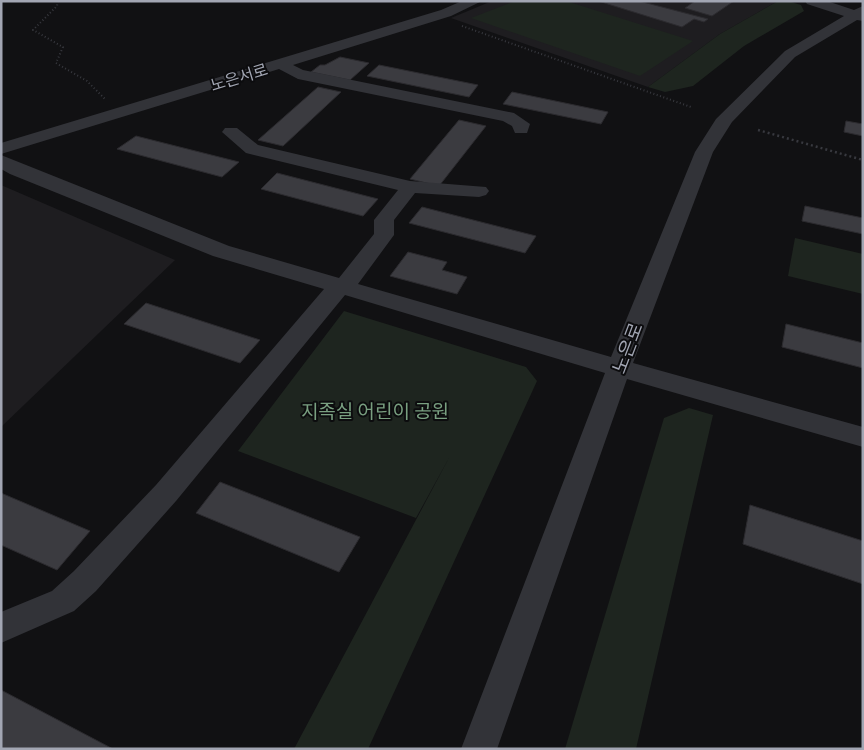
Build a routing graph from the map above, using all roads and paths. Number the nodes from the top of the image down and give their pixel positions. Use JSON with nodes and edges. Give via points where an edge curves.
{"nodes":[{"id":1,"x":58,"y":1,"type":"edge"},
{"id":2,"x":475,"y":1,"type":"edge"},
{"id":3,"x":812,"y":1,"type":"edge"},
{"id":4,"x":860,"y":14,"type":"edge"},
{"id":5,"x":454,"y":23,"type":"dead end"},
{"id":6,"x":281,"y":64,"type":"junction"},
{"id":7,"x":691,"y":107,"type":"dead end"},
{"id":8,"x":116,"y":114,"type":"junction"},
{"id":9,"x":521,"y":129,"type":"dead end"},
{"id":10,"x":758,"y":130,"type":"dead end"},
{"id":11,"x":231,"y":132,"type":"dead end"},
{"id":12,"x":1,"y":149,"type":"edge"},
{"id":13,"x":863,"y":160,"type":"edge"},
{"id":14,"x":1,"y":161,"type":"edge"},
{"id":15,"x":410,"y":187,"type":"junction"},
{"id":16,"x":479,"y":190,"type":"dead end"},
{"id":17,"x":341,"y":287,"type":"junction"},
{"id":18,"x":619,"y":368,"type":"junction"},
{"id":19,"x":863,"y":437,"type":"edge"},
{"id":20,"x":1,"y":628,"type":"edge"},
{"id":21,"x":479,"y":749,"type":"edge"}],
"edges":[{"from":1,"to":8,"type":"path","via":[[57,6],[32,30],[63,47],[56,63],[87,81]]},
{"from":2,"to":6,"type":"street","name":"노은서로"},
{"from":3,"to":4,"type":"street"},
{"from":4,"to":18,"type":"street","name":"노은로","via":[[790,54],[725,119],[704,152],[688,189]]},
{"from":5,"to":7,"type":"path"},
{"from":6,"to":8,"type":"street","name":"노은서로"},
{"from":6,"to":9,"type":"street","via":[[298,74],[508,117],[517,120]]},
{"from":8,"to":12,"type":"street","name":"노은서로"},
{"from":10,"to":13,"type":"path"},
{"from":11,"to":15,"type":"street","via":[[252,149]]},
{"from":14,"to":17,"type":"street","via":[[221,251]]},
{"from":15,"to":16,"type":"street"},
{"from":15,"to":17,"type":"street","via":[[384,220],[384,235]]},
{"from":17,"to":18,"type":"street"},
{"from":17,"to":20,"type":"street","via":[[166,493],[85,581],[63,601]]},
{"from":18,"to":19,"type":"street"},
{"from":18,"to":21,"type":"street","name":"노은로"}]}
